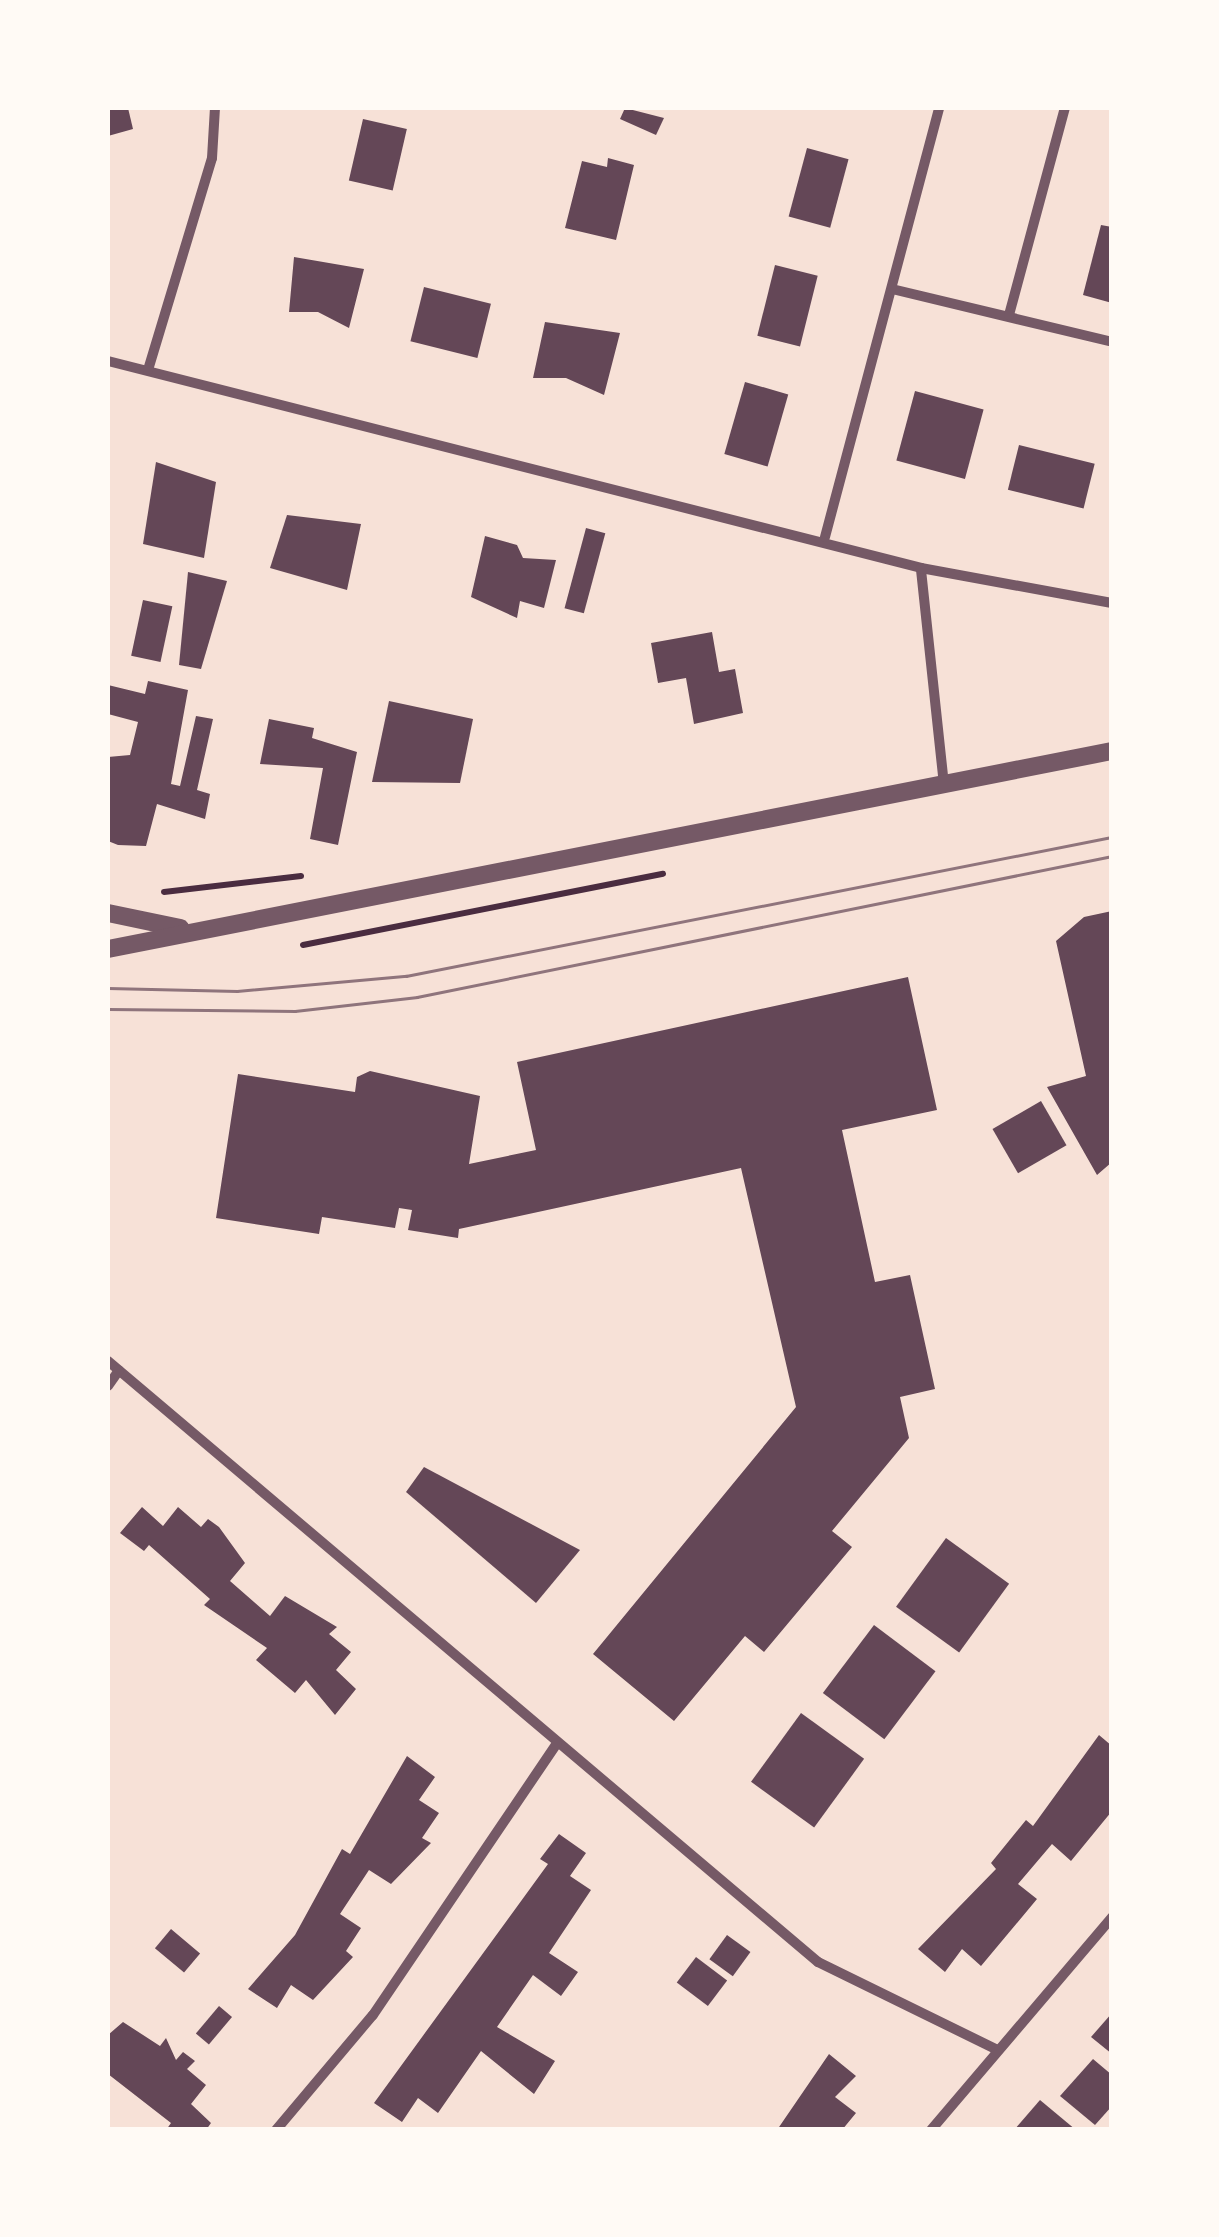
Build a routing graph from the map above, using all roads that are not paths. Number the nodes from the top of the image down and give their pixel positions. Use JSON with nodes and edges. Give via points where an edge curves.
{"nodes":[{"id":1,"x":215,"y":108,"type":"edge"},
{"id":2,"x":939,"y":108,"type":"edge"},
{"id":3,"x":1065,"y":108,"type":"edge"},
{"id":4,"x":892,"y":288,"type":"junction"},
{"id":5,"x":1008,"y":314,"type":"junction"},
{"id":6,"x":1112,"y":342,"type":"edge"},
{"id":7,"x":108,"y":361,"type":"edge"},
{"id":8,"x":148,"y":370,"type":"junction"},
{"id":9,"x":824,"y":537,"type":"junction"},
{"id":10,"x":921,"y":568,"type":"junction"},
{"id":11,"x":1112,"y":603,"type":"edge"},
{"id":12,"x":1112,"y":751,"type":"edge"},
{"id":13,"x":944,"y":785,"type":"junction"},
{"id":14,"x":108,"y":913,"type":"edge"},
{"id":15,"x":181,"y":928,"type":"junction"},
{"id":16,"x":108,"y":949,"type":"edge"},
{"id":17,"x":108,"y":1361,"type":"edge"},
{"id":18,"x":119,"y":1370,"type":"junction"},
{"id":19,"x":108,"y":1386,"type":"edge"},
{"id":20,"x":557,"y":1743,"type":"junction"},
{"id":21,"x":1112,"y":1917,"type":"edge"},
{"id":22,"x":998,"y":2050,"type":"junction"},
{"id":23,"x":276,"y":2130,"type":"edge"},
{"id":24,"x":930,"y":2130,"type":"edge"}],
"edges":[{"from":1,"to":8,"type":"street","via":[[212,158]]},
{"from":2,"to":4,"type":"street"},
{"from":3,"to":5,"type":"street"},
{"from":4,"to":5,"type":"street"},
{"from":4,"to":9,"type":"street"},
{"from":5,"to":6,"type":"street"},
{"from":7,"to":8,"type":"street"},
{"from":8,"to":9,"type":"street"},
{"from":9,"to":10,"type":"street"},
{"from":10,"to":11,"type":"street"},
{"from":10,"to":13,"type":"street"},
{"from":12,"to":13,"type":"street"},
{"from":13,"to":15,"type":"street","via":[[446,886]]},
{"from":14,"to":15,"type":"street"},
{"from":15,"to":16,"type":"street"},
{"from":17,"to":18,"type":"street"},
{"from":18,"to":19,"type":"street"},
{"from":18,"to":20,"type":"street"},
{"from":20,"to":22,"type":"street","via":[[818,1962]]},
{"from":20,"to":23,"type":"street","via":[[373,2014]]},
{"from":21,"to":22,"type":"street"},
{"from":22,"to":24,"type":"street"}]}
